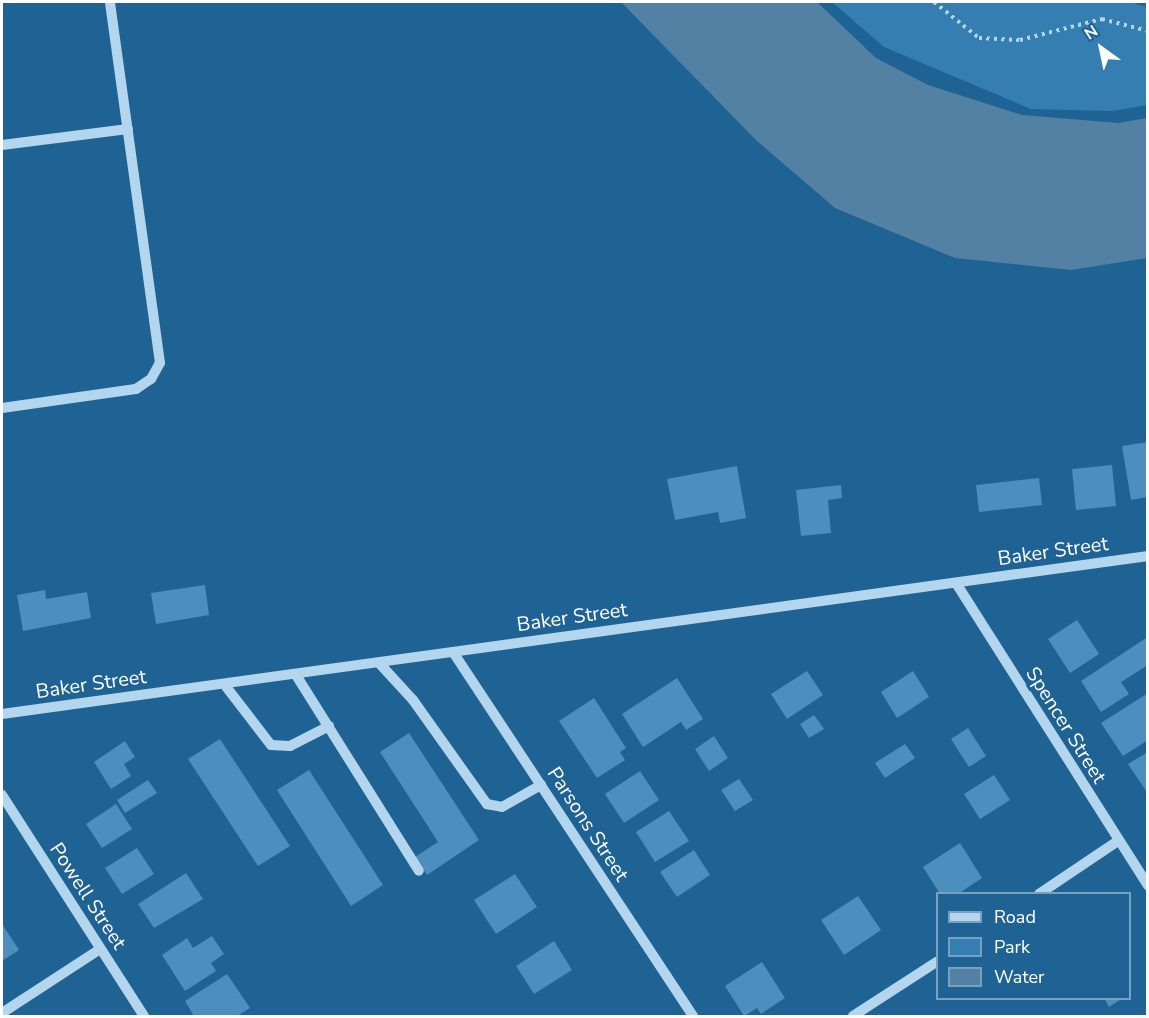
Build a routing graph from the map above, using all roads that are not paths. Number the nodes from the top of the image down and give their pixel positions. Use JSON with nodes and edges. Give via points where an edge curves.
{"nodes":[{"id":1,"x":110,"y":2,"type":"edge"},
{"id":2,"x":128,"y":129,"type":"junction"},
{"id":3,"x":2,"y":145,"type":"edge"},
{"id":4,"x":2,"y":408,"type":"edge"},
{"id":5,"x":1148,"y":556,"type":"edge"},
{"id":6,"x":956,"y":584,"type":"junction"},
{"id":7,"x":453,"y":652,"type":"junction"},
{"id":8,"x":380,"y":664,"type":"junction"},
{"id":9,"x":296,"y":675,"type":"junction"},
{"id":10,"x":224,"y":684,"type":"junction"},
{"id":11,"x":2,"y":714,"type":"edge"},
{"id":12,"x":329,"y":726,"type":"junction"},
{"id":13,"x":541,"y":785,"type":"junction"},
{"id":14,"x":2,"y":795,"type":"edge"},
{"id":15,"x":1119,"y":841,"type":"junction"},
{"id":16,"x":419,"y":871,"type":"dead end"},
{"id":17,"x":1148,"y":885,"type":"edge"},
{"id":18,"x":1042,"y":892,"type":"edge"},
{"id":19,"x":100,"y":949,"type":"junction"},
{"id":20,"x":936,"y":962,"type":"edge"},
{"id":21,"x":2,"y":1013,"type":"edge"},
{"id":22,"x":144,"y":1017,"type":"edge"},
{"id":23,"x":693,"y":1017,"type":"edge"},
{"id":24,"x":853,"y":1017,"type":"edge"}],
"edges":[{"from":1,"to":2,"type":"street"},
{"from":2,"to":3,"type":"street"},
{"from":2,"to":4,"type":"street","via":[[160,363],[151,379],[136,389]]},
{"from":5,"to":6,"type":"street","name":"Baker Street"},
{"from":6,"to":7,"type":"street","name":"Baker Street"},
{"from":6,"to":15,"type":"street","name":"Spencer Street"},
{"from":7,"to":8,"type":"street","name":"Baker Street"},
{"from":7,"to":13,"type":"street","name":"Parsons Street"},
{"from":8,"to":9,"type":"street","name":"Baker Street"},
{"from":8,"to":13,"type":"street","via":[[413,700],[487,804],[502,807]]},
{"from":9,"to":10,"type":"street","name":"Baker Street"},
{"from":9,"to":12,"type":"street"},
{"from":10,"to":11,"type":"street","name":"Baker Street"},
{"from":10,"to":12,"type":"street","via":[[271,745],[290,746]]},
{"from":12,"to":16,"type":"street"},
{"from":13,"to":23,"type":"street","name":"Parsons Street"},
{"from":14,"to":19,"type":"street","name":"Powell Street"},
{"from":15,"to":17,"type":"street","name":"Spencer Street"},
{"from":15,"to":18,"type":"street"},
{"from":19,"to":21,"type":"street"},
{"from":19,"to":22,"type":"street","name":"Powell Street"},
{"from":20,"to":24,"type":"street"}]}
